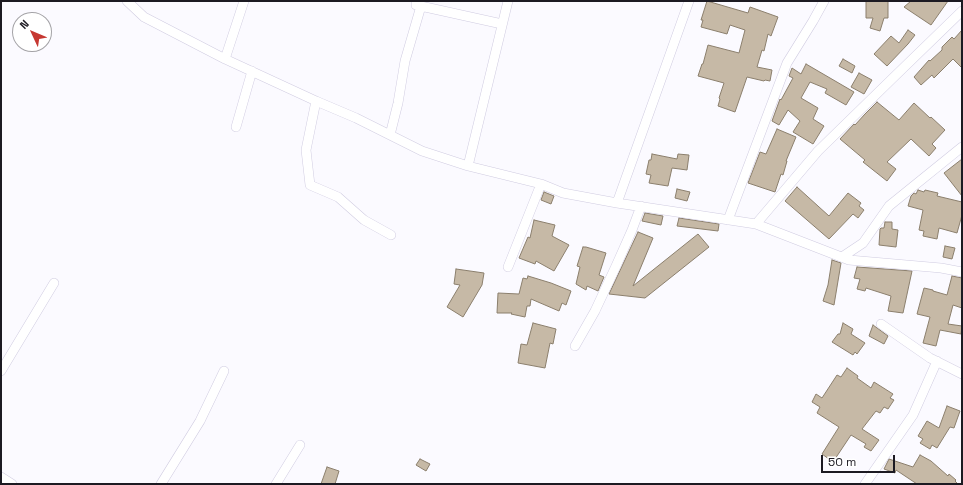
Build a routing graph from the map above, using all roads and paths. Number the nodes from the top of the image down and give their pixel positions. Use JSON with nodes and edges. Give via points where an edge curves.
{"nodes":[{"id":1,"x":127,"y":1,"type":"edge"},
{"id":2,"x":244,"y":1,"type":"edge"},
{"id":3,"x":508,"y":1,"type":"edge"},
{"id":4,"x":689,"y":1,"type":"edge"},
{"id":5,"x":824,"y":1,"type":"edge"},
{"id":6,"x":418,"y":4,"type":"edge"},
{"id":7,"x":962,"y":11,"type":"edge"},
{"id":8,"x":502,"y":24,"type":"junction"},
{"id":9,"x":225,"y":59,"type":"junction"},
{"id":10,"x":252,"y":71,"type":"junction"},
{"id":11,"x":316,"y":101,"type":"junction"},
{"id":12,"x":236,"y":128,"type":"dead end"},
{"id":13,"x":390,"y":135,"type":"junction"},
{"id":14,"x":962,"y":147,"type":"edge"},
{"id":15,"x":468,"y":166,"type":"junction"},
{"id":16,"x":541,"y":184,"type":"junction"},
{"id":17,"x":617,"y":203,"type":"junction"},
{"id":18,"x":641,"y":206,"type":"junction"},
{"id":19,"x":728,"y":220,"type":"junction"},
{"id":20,"x":756,"y":224,"type":"junction"},
{"id":21,"x":391,"y":235,"type":"dead end"},
{"id":22,"x":863,"y":243,"type":"junction"},
{"id":23,"x":842,"y":257,"type":"junction"},
{"id":24,"x":858,"y":261,"type":"junction"},
{"id":25,"x":508,"y":267,"type":"dead end"},
{"id":26,"x":962,"y":272,"type":"edge"},
{"id":27,"x":54,"y":283,"type":"dead end"},
{"id":28,"x":882,"y":324,"type":"dead end"},
{"id":29,"x":574,"y":346,"type":"dead end"},
{"id":30,"x":937,"y":361,"type":"junction"},
{"id":31,"x":1,"y":371,"type":"edge"},
{"id":32,"x":224,"y":371,"type":"dead end"},
{"id":33,"x":962,"y":374,"type":"edge"},
{"id":34,"x":300,"y":445,"type":"dead end"},
{"id":35,"x":1,"y":477,"type":"edge"},
{"id":36,"x":866,"y":482,"type":"edge"},
{"id":37,"x":12,"y":484,"type":"edge"},
{"id":38,"x":162,"y":484,"type":"edge"},
{"id":39,"x":276,"y":484,"type":"edge"},
{"id":40,"x":877,"y":484,"type":"edge"}],
"edges":[{"from":1,"to":9,"type":"street","via":[[144,17]]},
{"from":2,"to":9,"type":"street"},
{"from":3,"to":8,"type":"street"},
{"from":4,"to":17,"type":"street"},
{"from":5,"to":19,"type":"street","via":[[787,63]]},
{"from":6,"to":8,"type":"street"},
{"from":6,"to":13,"type":"street"},
{"from":7,"to":20,"type":"street","via":[[818,151]]},
{"from":8,"to":15,"type":"street"},
{"from":9,"to":10,"type":"street"},
{"from":10,"to":11,"type":"street"},
{"from":10,"to":12,"type":"street"},
{"from":11,"to":13,"type":"street"},
{"from":11,"to":21,"type":"street","via":[[306,150],[310,185],[338,197],[364,220]]},
{"from":13,"to":15,"type":"street","via":[[422,151]]},
{"from":14,"to":22,"type":"street","via":[[889,206]]},
{"from":15,"to":16,"type":"street"},
{"from":16,"to":17,"type":"street","via":[[563,193]]},
{"from":16,"to":25,"type":"street"},
{"from":17,"to":18,"type":"street"},
{"from":18,"to":19,"type":"street"},
{"from":18,"to":29,"type":"street","via":[[595,311]]},
{"from":19,"to":20,"type":"street"},
{"from":20,"to":23,"type":"street"},
{"from":22,"to":23,"type":"street"},
{"from":22,"to":24,"type":"street"},
{"from":23,"to":24,"type":"street"},
{"from":24,"to":26,"type":"street"},
{"from":27,"to":31,"type":"street"},
{"from":28,"to":30,"type":"street"},
{"from":30,"to":33,"type":"street"},
{"from":30,"to":36,"type":"street","via":[[913,415]]},
{"from":32,"to":38,"type":"street","via":[[200,421]]},
{"from":34,"to":39,"type":"street"},
{"from":35,"to":37,"type":"street"},
{"from":36,"to":40,"type":"street"}]}
